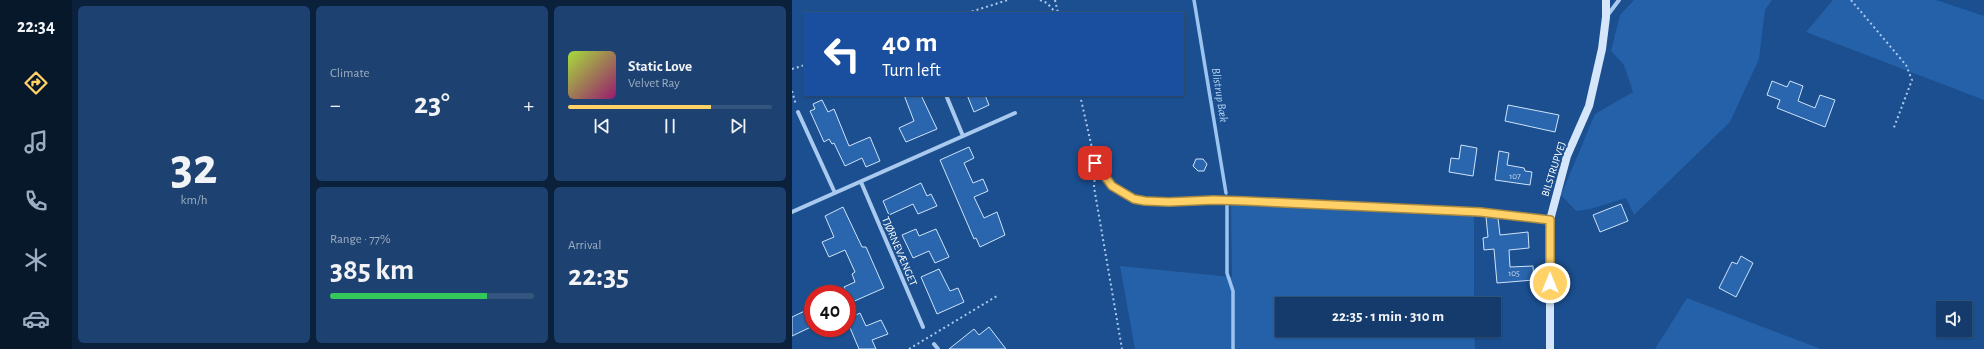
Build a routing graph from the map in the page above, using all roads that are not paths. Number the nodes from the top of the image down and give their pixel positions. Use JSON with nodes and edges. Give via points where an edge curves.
{"nodes":[{"id":1,"x":1606,"y":0,"type":"edge"},
{"id":2,"x":1619,"y":0,"type":"edge"},
{"id":3,"x":1606,"y":17,"type":"junction"},
{"id":4,"x":946,"y":96,"type":"edge"},
{"id":5,"x":798,"y":112,"type":"road end"},
{"id":6,"x":1015,"y":113,"type":"dead end"},
{"id":7,"x":963,"y":136,"type":"junction"},
{"id":8,"x":1095,"y":163,"type":"road end"},
{"id":9,"x":861,"y":182,"type":"junction"},
{"id":10,"x":835,"y":193,"type":"junction"},
{"id":11,"x":792,"y":212,"type":"edge"},
{"id":12,"x":1550,"y":220,"type":"junction"},
{"id":13,"x":923,"y":327,"type":"road end"},
{"id":14,"x":934,"y":344,"type":"road end"},
{"id":15,"x":938,"y":349,"type":"edge"},
{"id":16,"x":1550,"y":349,"type":"edge"}],
"edges":[{"from":1,"to":3,"type":"street","name":"BILSTRUPVEJ"},
{"from":2,"to":3,"type":"street"},
{"from":3,"to":12,"type":"street","name":"BILSTRUPVEJ","via":[[1602,49],[1589,106],[1567,156]]},
{"from":4,"to":7,"type":"street"},
{"from":5,"to":10,"type":"street"},
{"from":6,"to":7,"type":"street"},
{"from":7,"to":9,"type":"street"},
{"from":8,"to":12,"type":"lane","via":[[1112,186],[1134,199],[1145,201],[1222,200],[1480,212]]},
{"from":9,"to":10,"type":"street"},
{"from":9,"to":13,"type":"street","name":"TJØRNEVÆNGET"},
{"from":10,"to":11,"type":"street"},
{"from":12,"to":16,"type":"street","name":"BILSTRUPVEJ"},
{"from":14,"to":15,"type":"street"}]}
